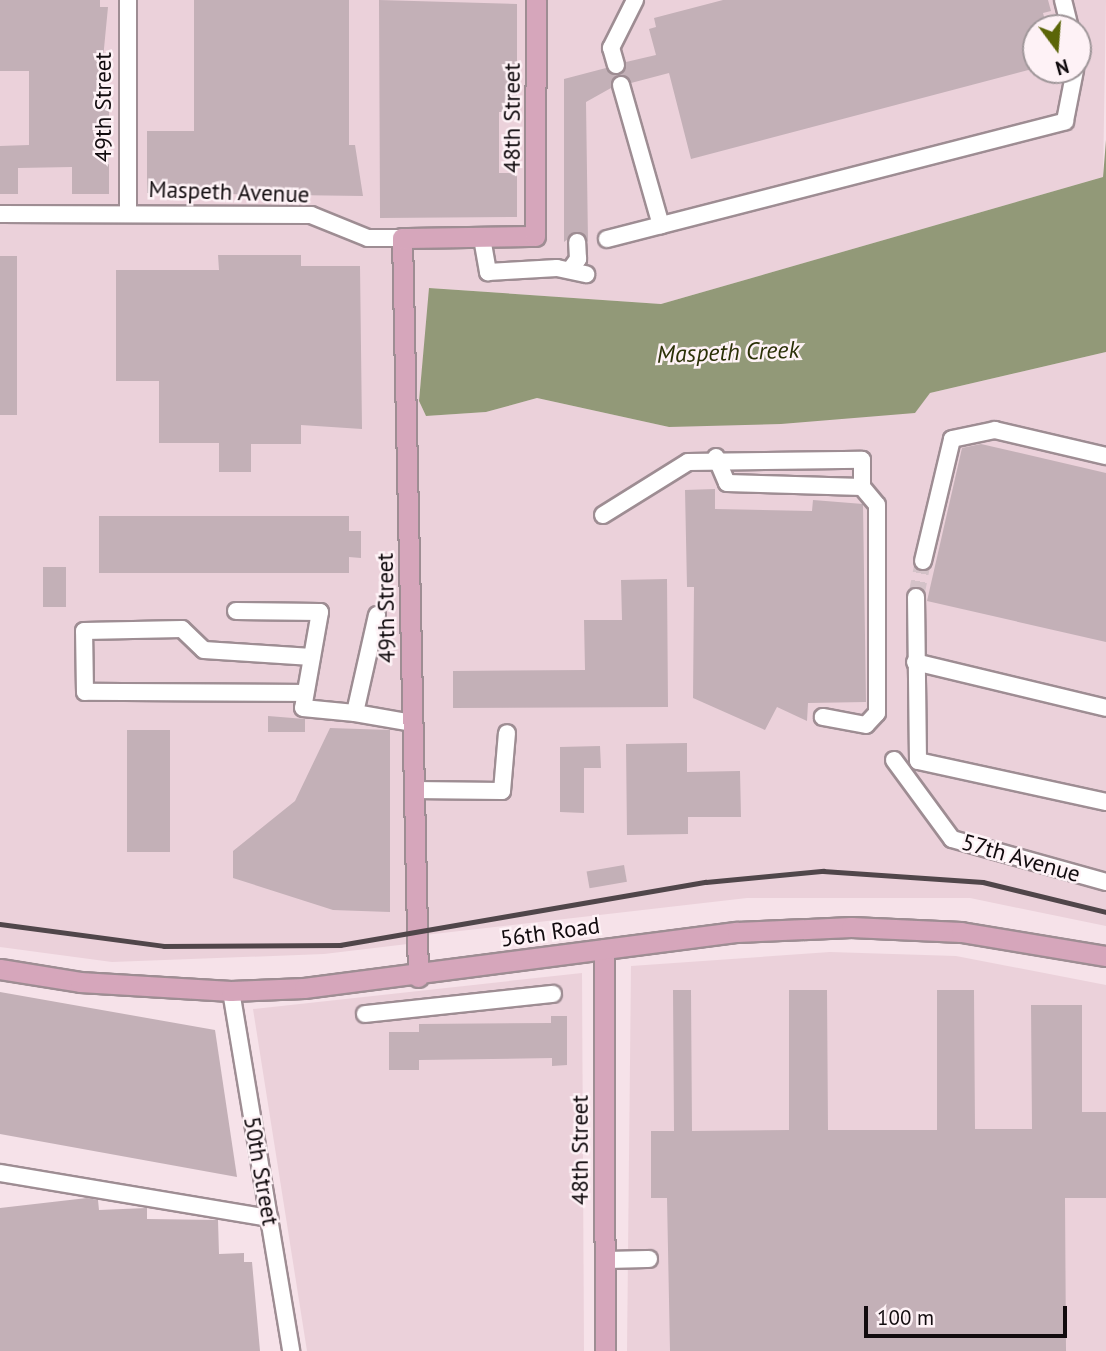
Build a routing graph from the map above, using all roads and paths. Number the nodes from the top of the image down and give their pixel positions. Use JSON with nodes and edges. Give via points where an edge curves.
{"nodes":[{"id":1,"x":128,"y":0,"type":"edge"},
{"id":2,"x":536,"y":0,"type":"edge"},
{"id":3,"x":635,"y":0,"type":"edge"},
{"id":4,"x":616,"y":65,"type":"dead end"},
{"id":5,"x":1072,"y":84,"type":"edge"},
{"id":6,"x":621,"y":85,"type":"dead end"},
{"id":7,"x":128,"y":213,"type":"junction"},
{"id":8,"x":0,"y":214,"type":"edge"},
{"id":9,"x":661,"y":225,"type":"junction"},
{"id":10,"x":535,"y":236,"type":"joint"},
{"id":11,"x":401,"y":238,"type":"junction"},
{"id":12,"x":482,"y":238,"type":"junction"},
{"id":13,"x":607,"y":239,"type":"dead end"},
{"id":14,"x":577,"y":242,"type":"dead end"},
{"id":15,"x":570,"y":270,"type":"junction"},
{"id":16,"x":586,"y":274,"type":"dead end"},
{"id":17,"x":1106,"y":456,"type":"edge"},
{"id":18,"x":716,"y":457,"type":"junction"},
{"id":19,"x":862,"y":487,"type":"junction"},
{"id":20,"x":603,"y":515,"type":"dead end"},
{"id":21,"x":923,"y":561,"type":"tunnel mouth"},
{"id":22,"x":916,"y":597,"type":"tunnel mouth"},
{"id":23,"x":236,"y":611,"type":"dead end"},
{"id":24,"x":377,"y":615,"type":"dead end"},
{"id":25,"x":312,"y":657,"type":"junction"},
{"id":26,"x":915,"y":662,"type":"junction"},
{"id":27,"x":305,"y":693,"type":"junction"},
{"id":28,"x":1106,"y":708,"type":"edge"},
{"id":29,"x":355,"y":713,"type":"junction"},
{"id":30,"x":823,"y":717,"type":"dead end"},
{"id":31,"x":413,"y":723,"type":"junction"},
{"id":32,"x":507,"y":733,"type":"dead end"},
{"id":33,"x":894,"y":760,"type":"dead end"},
{"id":34,"x":414,"y":790,"type":"junction"},
{"id":35,"x":1106,"y":802,"type":"edge"},
{"id":36,"x":1106,"y":882,"type":"edge"},
{"id":37,"x":604,"y":949,"type":"junction"},
{"id":38,"x":1106,"y":956,"type":"edge"},
{"id":39,"x":0,"y":969,"type":"edge"},
{"id":40,"x":418,"y":977,"type":"junction"},
{"id":41,"x":231,"y":991,"type":"junction"},
{"id":42,"x":553,"y":994,"type":"dead end"},
{"id":43,"x":365,"y":1014,"type":"dead end"},
{"id":44,"x":0,"y":1173,"type":"edge"},
{"id":45,"x":269,"y":1218,"type":"junction"},
{"id":46,"x":649,"y":1259,"type":"dead end"},
{"id":47,"x":605,"y":1260,"type":"junction"},
{"id":48,"x":291,"y":1351,"type":"edge"},
{"id":49,"x":605,"y":1351,"type":"edge"}],
"edges":[{"from":1,"to":7,"type":"street","name":"49th Street"},
{"from":2,"to":10,"type":"main road","name":"48th Street"},
{"from":3,"to":4,"type":"street","via":[[611,48]]},
{"from":5,"to":9,"type":"street","via":[[1065,121]]},
{"from":6,"to":9,"type":"street"},
{"from":7,"to":8,"type":"street","name":"Maspeth Avenue"},
{"from":7,"to":11,"type":"street","name":"Maspeth Avenue","via":[[310,215],[368,237]]},
{"from":9,"to":13,"type":"street"},
{"from":10,"to":12,"type":"main road","name":"Maspeth Avenue"},
{"from":11,"to":12,"type":"main road","name":"Maspeth Avenue"},
{"from":11,"to":31,"type":"main road","name":"49th Street"},
{"from":12,"to":15,"type":"street","via":[[488,272]]},
{"from":14,"to":15,"type":"street","via":[[578,259]]},
{"from":15,"to":16,"type":"street"},
{"from":17,"to":21,"type":"street","via":[[995,430],[970,431],[945,450]]},
{"from":18,"to":19,"type":"street","via":[[727,483]]},
{"from":18,"to":19,"type":"street","via":[[856,456],[862,460]]},
{"from":18,"to":20,"type":"street","via":[[688,462]]},
{"from":19,"to":30,"type":"street","via":[[877,505],[877,713],[866,725]]},
{"from":22,"to":26,"type":"street"},
{"from":23,"to":25,"type":"street","via":[[320,612]]},
{"from":24,"to":29,"type":"street"},
{"from":25,"to":27,"type":"street"},
{"from":25,"to":27,"type":"street","via":[[204,650],[182,629],[83,631],[85,692]]},
{"from":26,"to":28,"type":"street"},
{"from":26,"to":35,"type":"street","via":[[918,761]]},
{"from":27,"to":29,"type":"street","via":[[303,708]]},
{"from":29,"to":31,"type":"street"},
{"from":31,"to":34,"type":"main road","name":"49th Street"},
{"from":32,"to":34,"type":"street","via":[[502,791]]},
{"from":33,"to":36,"type":"street","name":"57th Avenue","via":[[952,839]]},
{"from":34,"to":40,"type":"main road","name":"49th Street"},
{"from":37,"to":38,"type":"main road","name":"56th Road","via":[[750,931],[851,927],[961,932]]},
{"from":37,"to":40,"type":"main road","name":"56th Road"},
{"from":37,"to":47,"type":"main road","name":"48th Street"},
{"from":39,"to":41,"type":"main road","name":"56th Road","via":[[80,982]]},
{"from":40,"to":41,"type":"main road","name":"56th Road"},
{"from":41,"to":45,"type":"street","name":"50th Street"},
{"from":42,"to":43,"type":"street"},
{"from":44,"to":45,"type":"street"},
{"from":45,"to":48,"type":"street","name":"50th Street"},
{"from":46,"to":47,"type":"street"},
{"from":47,"to":49,"type":"main road","name":"48th Street"}]}
